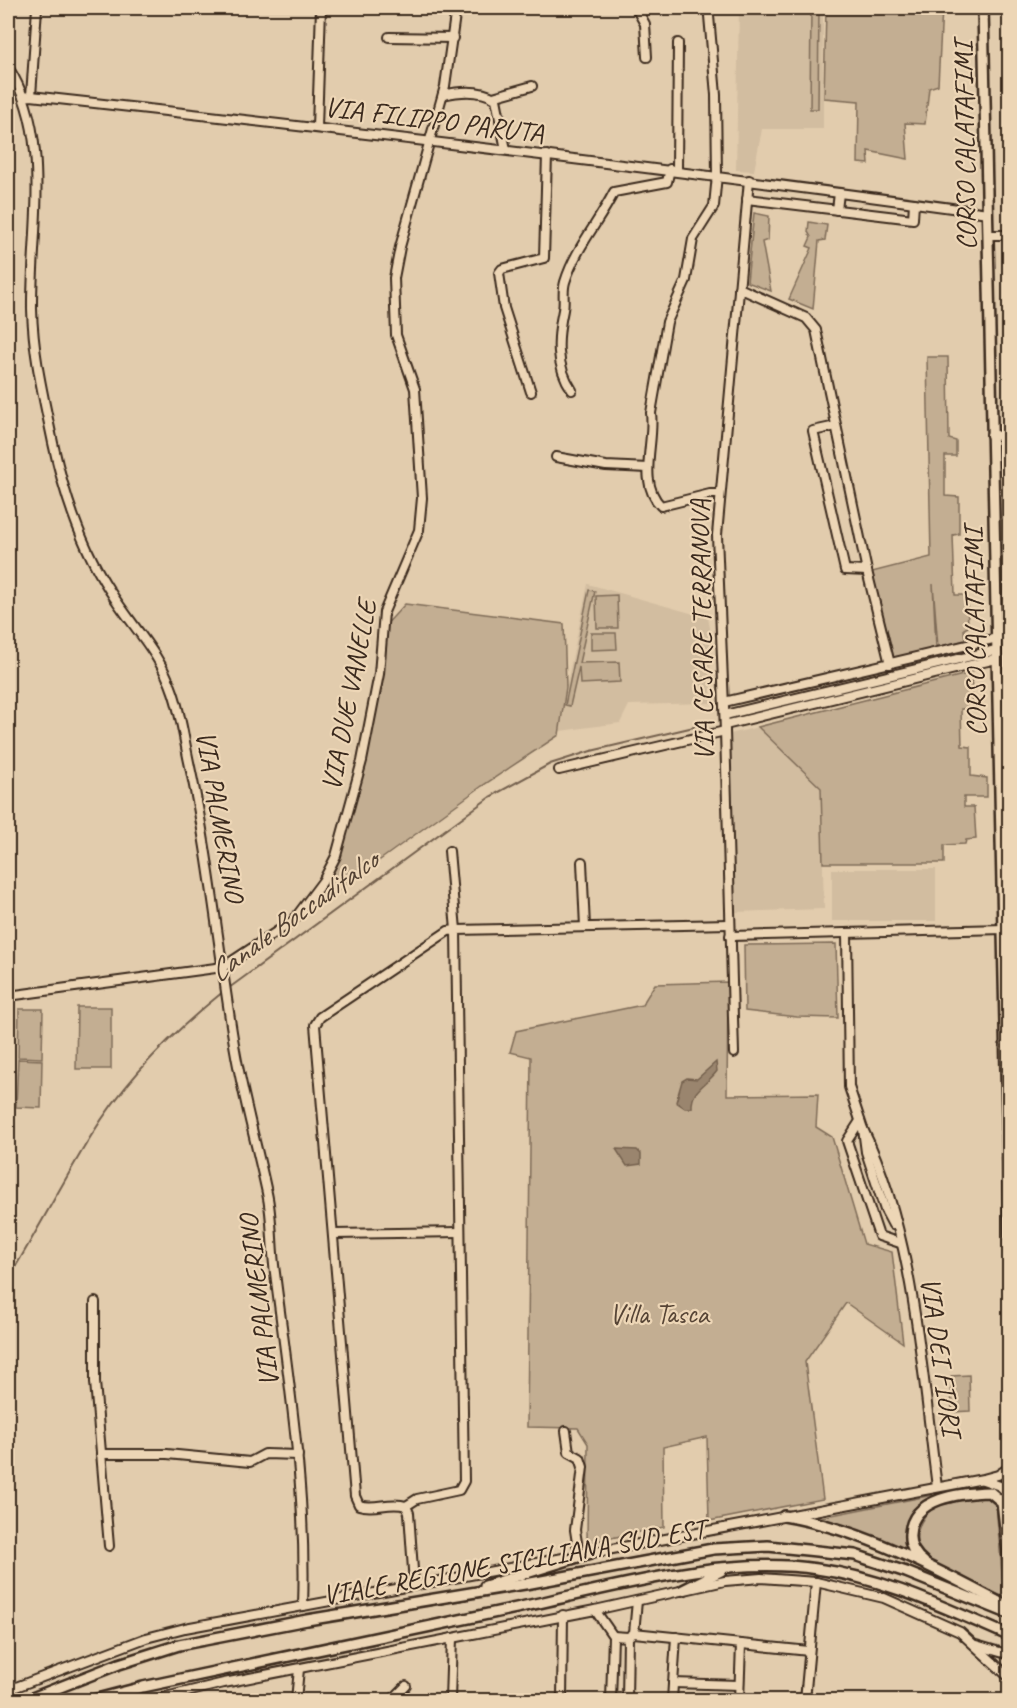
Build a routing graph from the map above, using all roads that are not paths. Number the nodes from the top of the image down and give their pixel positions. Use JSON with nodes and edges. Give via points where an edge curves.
{"nodes":[{"id":1,"x":37,"y":8,"type":"edge"},
{"id":2,"x":321,"y":8,"type":"edge"},
{"id":3,"x":456,"y":8,"type":"edge"},
{"id":4,"x":636,"y":8,"type":"edge"},
{"id":5,"x":983,"y":8,"type":"edge"},
{"id":6,"x":709,"y":16,"type":"dead end"},
{"id":7,"x":389,"y":38,"type":"dead end"},
{"id":8,"x":453,"y":38,"type":"junction"},
{"id":9,"x":678,"y":43,"type":"dead end"},
{"id":10,"x":647,"y":57,"type":"dead end"},
{"id":11,"x":8,"y":67,"type":"edge"},
{"id":12,"x":532,"y":86,"type":"dead end"},
{"id":13,"x":27,"y":96,"type":"junction"},
{"id":14,"x":442,"y":96,"type":"junction"},
{"id":15,"x":493,"y":97,"type":"junction"},
{"id":16,"x":317,"y":127,"type":"junction"},
{"id":17,"x":431,"y":141,"type":"junction"},
{"id":18,"x":506,"y":150,"type":"junction"},
{"id":19,"x":547,"y":155,"type":"junction"},
{"id":20,"x":673,"y":170,"type":"junction"},
{"id":21,"x":717,"y":175,"type":"junction"},
{"id":22,"x":749,"y":180,"type":"junction"},
{"id":23,"x":839,"y":193,"type":"junction"},
{"id":24,"x":747,"y":199,"type":"junction"},
{"id":25,"x":914,"y":203,"type":"junction"},
{"id":26,"x":837,"y":210,"type":"junction"},
{"id":27,"x":988,"y":213,"type":"junction"},
{"id":28,"x":988,"y":235,"type":"junction"},
{"id":29,"x":1010,"y":235,"type":"edge"},
{"id":30,"x":739,"y":288,"type":"junction"},
{"id":31,"x":572,"y":390,"type":"dead end"},
{"id":32,"x":531,"y":392,"type":"dead end"},
{"id":33,"x":836,"y":426,"type":"junction"},
{"id":34,"x":992,"y":435,"type":"junction"},
{"id":35,"x":1010,"y":437,"type":"edge"},
{"id":36,"x":556,"y":457,"type":"dead end"},
{"id":37,"x":648,"y":468,"type":"junction"},
{"id":38,"x":720,"y":494,"type":"junction"},
{"id":39,"x":867,"y":571,"type":"junction"},
{"id":40,"x":1010,"y":635,"type":"edge"},
{"id":41,"x":996,"y":639,"type":"junction"},
{"id":42,"x":996,"y":654,"type":"junction"},
{"id":43,"x":890,"y":664,"type":"junction"},
{"id":44,"x":724,"y":702,"type":"junction"},
{"id":45,"x":725,"y":715,"type":"junction"},
{"id":46,"x":725,"y":728,"type":"junction"},
{"id":47,"x":559,"y":770,"type":"dead end"},
{"id":48,"x":1005,"y":808,"type":"edge"},
{"id":49,"x":449,"y":851,"type":"dead end"},
{"id":50,"x":582,"y":862,"type":"dead end"},
{"id":51,"x":729,"y":924,"type":"junction"},
{"id":52,"x":585,"y":927,"type":"junction"},
{"id":53,"x":1004,"y":929,"type":"junction"},
{"id":54,"x":456,"y":930,"type":"junction"},
{"id":55,"x":847,"y":933,"type":"junction"},
{"id":56,"x":730,"y":936,"type":"junction"},
{"id":57,"x":223,"y":967,"type":"junction"},
{"id":58,"x":8,"y":996,"type":"edge"},
{"id":59,"x":734,"y":1053,"type":"dead end"},
{"id":60,"x":861,"y":1125,"type":"junction"},
{"id":61,"x":460,"y":1232,"type":"junction"},
{"id":62,"x":334,"y":1234,"type":"junction"},
{"id":63,"x":900,"y":1243,"type":"junction"},
{"id":64,"x":1010,"y":1255,"type":"edge"},
{"id":65,"x":95,"y":1302,"type":"dead end"},
{"id":66,"x":566,"y":1431,"type":"dead end"},
{"id":67,"x":101,"y":1454,"type":"junction"},
{"id":68,"x":298,"y":1455,"type":"junction"},
{"id":69,"x":1010,"y":1467,"type":"edge"},
{"id":70,"x":983,"y":1479,"type":"junction"},
{"id":71,"x":937,"y":1487,"type":"junction"},
{"id":72,"x":1010,"y":1495,"type":"edge"},
{"id":73,"x":406,"y":1506,"type":"junction"},
{"id":74,"x":784,"y":1516,"type":"junction"},
{"id":75,"x":109,"y":1546,"type":"dead end"},
{"id":76,"x":591,"y":1553,"type":"junction"},
{"id":77,"x":579,"y":1555,"type":"junction"},
{"id":78,"x":731,"y":1565,"type":"junction"},
{"id":79,"x":931,"y":1567,"type":"junction"},
{"id":80,"x":1010,"y":1569,"type":"edge"},
{"id":81,"x":816,"y":1582,"type":"junction"},
{"id":82,"x":414,"y":1584,"type":"junction"},
{"id":83,"x":683,"y":1590,"type":"junction"},
{"id":84,"x":460,"y":1594,"type":"junction"},
{"id":85,"x":637,"y":1601,"type":"junction"},
{"id":86,"x":303,"y":1606,"type":"junction"},
{"id":87,"x":1010,"y":1608,"type":"edge"},
{"id":88,"x":595,"y":1610,"type":"junction"},
{"id":89,"x":1010,"y":1614,"type":"edge"},
{"id":90,"x":563,"y":1615,"type":"junction"},
{"id":91,"x":631,"y":1635,"type":"junction"},
{"id":92,"x":613,"y":1636,"type":"junction"},
{"id":93,"x":1010,"y":1636,"type":"edge"},
{"id":94,"x":676,"y":1637,"type":"junction"},
{"id":95,"x":452,"y":1638,"type":"junction"},
{"id":96,"x":741,"y":1644,"type":"junction"},
{"id":97,"x":975,"y":1645,"type":"junction"},
{"id":98,"x":809,"y":1651,"type":"junction"},
{"id":99,"x":1010,"y":1655,"type":"edge"},
{"id":100,"x":298,"y":1669,"type":"junction"},
{"id":101,"x":1010,"y":1678,"type":"edge"},
{"id":102,"x":673,"y":1683,"type":"junction"},
{"id":103,"x":739,"y":1685,"type":"junction"},
{"id":104,"x":406,"y":1686,"type":"dead end"},
{"id":105,"x":8,"y":1690,"type":"edge"},
{"id":106,"x":27,"y":1701,"type":"edge"},
{"id":107,"x":93,"y":1701,"type":"edge"},
{"id":108,"x":153,"y":1701,"type":"edge"},
{"id":109,"x":296,"y":1701,"type":"edge"},
{"id":110,"x":392,"y":1701,"type":"edge"},
{"id":111,"x":450,"y":1701,"type":"edge"},
{"id":112,"x":562,"y":1701,"type":"edge"},
{"id":113,"x":611,"y":1701,"type":"edge"},
{"id":114,"x":627,"y":1701,"type":"edge"},
{"id":115,"x":672,"y":1701,"type":"edge"},
{"id":116,"x":739,"y":1701,"type":"edge"},
{"id":117,"x":805,"y":1701,"type":"edge"}],
"edges":[{"from":1,"to":13,"type":"street"},
{"from":2,"to":16,"type":"street"},
{"from":3,"to":8,"type":"street","name":"VIA DUE VANELLE"},
{"from":4,"to":10,"type":"street","via":[[645,24]]},
{"from":5,"to":27,"type":"main road","name":"CORSO CALATAFIMI"},
{"from":6,"to":21,"type":"street","via":[[716,95]]},
{"from":7,"to":8,"type":"street"},
{"from":8,"to":14,"type":"street","name":"VIA DUE VANELLE"},
{"from":9,"to":20,"type":"street"},
{"from":11,"to":13,"type":"street"},
{"from":12,"to":15,"type":"street"},
{"from":13,"to":16,"type":"street","name":"VIA FILIPPO PARUTA"},
{"from":13,"to":57,"type":"street","name":"VIA PALMERINO","via":[[35,175],[32,310],[39,381],[72,515],[110,592],[146,639],[173,692],[206,842]]},
{"from":14,"to":15,"type":"street","via":[[457,92],[487,93]]},
{"from":14,"to":17,"type":"street","name":"VIA DUE VANELLE"},
{"from":15,"to":18,"type":"street"},
{"from":16,"to":17,"type":"street","name":"VIA FILIPPO PARUTA"},
{"from":17,"to":18,"type":"street","name":"VIA FILIPPO PARUTA"},
{"from":17,"to":57,"type":"street","name":"VIA DUE VANELLE","via":[[394,278],[396,335],[415,389],[422,498],[419,530],[384,612],[380,665],[362,762],[336,856],[323,881],[293,921]]},
{"from":18,"to":19,"type":"street","name":"VIA FILIPPO PARUTA"},
{"from":19,"to":20,"type":"street","name":"VIA FILIPPO PARUTA"},
{"from":19,"to":32,"type":"street","via":[[544,258],[499,273],[504,308]]},
{"from":20,"to":21,"type":"street","name":"VIA FILIPPO PARUTA"},
{"from":20,"to":31,"type":"street","via":[[667,182],[614,192],[573,264],[565,282],[558,345],[564,379]]},
{"from":21,"to":22,"type":"street","name":"VIA FILIPPO PARUTA"},
{"from":21,"to":37,"type":"street","via":[[714,206],[693,239],[686,280],[667,322],[651,413]]},
{"from":22,"to":23,"type":"street","name":"VIA FILIPPO PARUTA"},
{"from":22,"to":24,"type":"street","name":"VIA CESARE TERRANOVA"},
{"from":23,"to":25,"type":"street","name":"VIA FILIPPO PARUTA"},
{"from":23,"to":26,"type":"street"},
{"from":24,"to":26,"type":"street"},
{"from":24,"to":30,"type":"street","name":"VIA CESARE TERRANOVA"},
{"from":25,"to":26,"type":"street","via":[[913,219]]},
{"from":25,"to":27,"type":"street","name":"VIA FILIPPO PARUTA"},
{"from":27,"to":28,"type":"main road","name":"CORSO CALATAFIMI"},
{"from":28,"to":29,"type":"street"},
{"from":28,"to":34,"type":"main road","name":"CORSO CALATAFIMI"},
{"from":30,"to":33,"type":"street","via":[[806,318],[816,330]]},
{"from":30,"to":38,"type":"street","name":"VIA CESARE TERRANOVA"},
{"from":33,"to":39,"type":"street"},
{"from":33,"to":39,"type":"street","via":[[813,431],[845,570]]},
{"from":34,"to":35,"type":"street"},
{"from":34,"to":41,"type":"main road","name":"CORSO CALATAFIMI"},
{"from":36,"to":37,"type":"street","via":[[606,466]]},
{"from":37,"to":38,"type":"street","via":[[652,497],[661,506]]},
{"from":38,"to":44,"type":"street","name":"VIA CESARE TERRANOVA","via":[[717,535]]},
{"from":39,"to":43,"type":"street"},
{"from":40,"to":41,"type":"street"},
{"from":41,"to":42,"type":"main road","name":"CORSO CALATAFIMI"},
{"from":41,"to":43,"type":"street"},
{"from":42,"to":45,"type":"street"},
{"from":42,"to":46,"type":"street"},
{"from":42,"to":48,"type":"main road","name":"CORSO CALATAFIMI"},
{"from":43,"to":44,"type":"street"},
{"from":44,"to":45,"type":"street","name":"VIA CESARE TERRANOVA"},
{"from":45,"to":46,"type":"street","name":"VIA CESARE TERRANOVA"},
{"from":46,"to":47,"type":"street"},
{"from":46,"to":51,"type":"street","name":"VIA CESARE TERRANOVA"},
{"from":48,"to":53,"type":"main road","name":"CORSO CALATAFIMI"},
{"from":49,"to":54,"type":"street"},
{"from":50,"to":52,"type":"street"},
{"from":51,"to":52,"type":"street"},
{"from":51,"to":56,"type":"street","name":"VIA CESARE TERRANOVA"},
{"from":52,"to":54,"type":"street"},
{"from":53,"to":55,"type":"street"},
{"from":53,"to":64,"type":"main road","name":"CORSO CALATAFIMI"},
{"from":54,"to":61,"type":"street"},
{"from":54,"to":62,"type":"street","via":[[448,931],[348,996],[315,1025]]},
{"from":55,"to":56,"type":"street"},
{"from":55,"to":60,"type":"street","name":"VIA DEI FIORI","via":[[849,1087]]},
{"from":56,"to":59,"type":"street","name":"VIA CESARE TERRANOVA"},
{"from":57,"to":58,"type":"street"},
{"from":57,"to":68,"type":"street","name":"VIA PALMERINO","via":[[243,1096],[270,1209]]},
{"from":60,"to":63,"type":"street","name":"VIA DEI FIORI","via":[[885,1210]]},
{"from":60,"to":63,"type":"street","via":[[847,1141],[879,1236]]},
{"from":61,"to":62,"type":"street"},
{"from":61,"to":73,"type":"street","via":[[464,1481],[459,1490],[417,1499]]},
{"from":62,"to":73,"type":"street","via":[[355,1496],[359,1505],[366,1508],[397,1503]]},
{"from":63,"to":71,"type":"street","name":"VIA DEI FIORI","via":[[909,1273]]},
{"from":65,"to":67,"type":"street","via":[[95,1382]]},
{"from":66,"to":77,"type":"street","via":[[569,1452],[580,1458],[583,1467],[575,1530]]},
{"from":67,"to":68,"type":"street","via":[[167,1454],[250,1462],[265,1454]]},
{"from":67,"to":75,"type":"street"},
{"from":68,"to":86,"type":"street","name":"VIA PALMERINO","via":[[304,1536]]},
{"from":69,"to":70,"type":"street","name":"VIALE REGIONE SICILIANA SUD EST"},
{"from":70,"to":71,"type":"street","name":"VIALE REGIONE SICILIANA SUD EST"},
{"from":70,"to":72,"type":"street"},
{"from":71,"to":74,"type":"street","name":"VIALE REGIONE SICILIANA SUD EST"},
{"from":73,"to":82,"type":"street"},
{"from":74,"to":76,"type":"street","name":"VIALE REGIONE SICILIANA SUD EST"},
{"from":74,"to":79,"type":"main road","via":[[841,1530]]},
{"from":76,"to":77,"type":"street","name":"VIALE REGIONE SICILIANA SUD EST"},
{"from":76,"to":84,"type":"main road"},
{"from":77,"to":82,"type":"street","name":"VIALE REGIONE SICILIANA SUD EST"},
{"from":78,"to":83,"type":"main road"},
{"from":78,"to":93,"type":"main road","name":"VIALE REGIONE SICILIANA SUD EST","via":[[783,1566],[861,1577],[901,1589]]},
{"from":78,"to":107,"type":"main road","name":"VIALE REGIONE SICILIANA SUD EST","via":[[166,1682]]},
{"from":79,"to":80,"type":"main road","via":[[920,1559],[910,1538],[915,1515],[934,1501],[990,1492],[1002,1502]]},
{"from":79,"to":87,"type":"main road"},
{"from":81,"to":83,"type":"street","name":"VIALE REGIONE SICILIANA SUD EST","via":[[761,1578]]},
{"from":81,"to":97,"type":"street","name":"VIALE REGIONE SICILIANA SUD EST","via":[[884,1598],[948,1626]]},
{"from":81,"to":98,"type":"street"},
{"from":82,"to":86,"type":"street","name":"VIALE REGIONE SICILIANA SUD EST"},
{"from":83,"to":85,"type":"street","name":"VIALE REGIONE SICILIANA SUD EST"},
{"from":84,"to":89,"type":"main road","name":"VIALE REGIONE SICILIANA SUD EST","via":[[702,1550],[768,1546],[855,1555]]},
{"from":84,"to":106,"type":"main road","name":"VIALE REGIONE SICILIANA SUD EST","via":[[179,1645]]},
{"from":85,"to":88,"type":"street","name":"VIALE REGIONE SICILIANA SUD EST"},
{"from":85,"to":91,"type":"street"},
{"from":86,"to":105,"type":"street","name":"VIALE REGIONE SICILIANA SUD EST","via":[[146,1638]]},
{"from":88,"to":90,"type":"street","name":"VIALE REGIONE SICILIANA SUD EST"},
{"from":88,"to":92,"type":"street"},
{"from":90,"to":95,"type":"street","name":"VIALE REGIONE SICILIANA SUD EST"},
{"from":90,"to":112,"type":"street"},
{"from":91,"to":92,"type":"street"},
{"from":91,"to":94,"type":"street"},
{"from":91,"to":114,"type":"street"},
{"from":92,"to":113,"type":"street"},
{"from":94,"to":96,"type":"street"},
{"from":94,"to":102,"type":"street"},
{"from":95,"to":100,"type":"street","name":"VIALE REGIONE SICILIANA SUD EST"},
{"from":95,"to":111,"type":"street"},
{"from":96,"to":98,"type":"street"},
{"from":96,"to":103,"type":"street"},
{"from":97,"to":99,"type":"street","name":"VIALE REGIONE SICILIANA SUD EST"},
{"from":97,"to":101,"type":"street","name":"VIALE REGIONE SICILIANA SUD EST"},
{"from":98,"to":117,"type":"street"},
{"from":100,"to":108,"type":"street","name":"VIALE REGIONE SICILIANA SUD EST"},
{"from":100,"to":109,"type":"street"},
{"from":102,"to":103,"type":"street"},
{"from":102,"to":115,"type":"street"},
{"from":103,"to":116,"type":"street"},
{"from":104,"to":110,"type":"street"}]}
